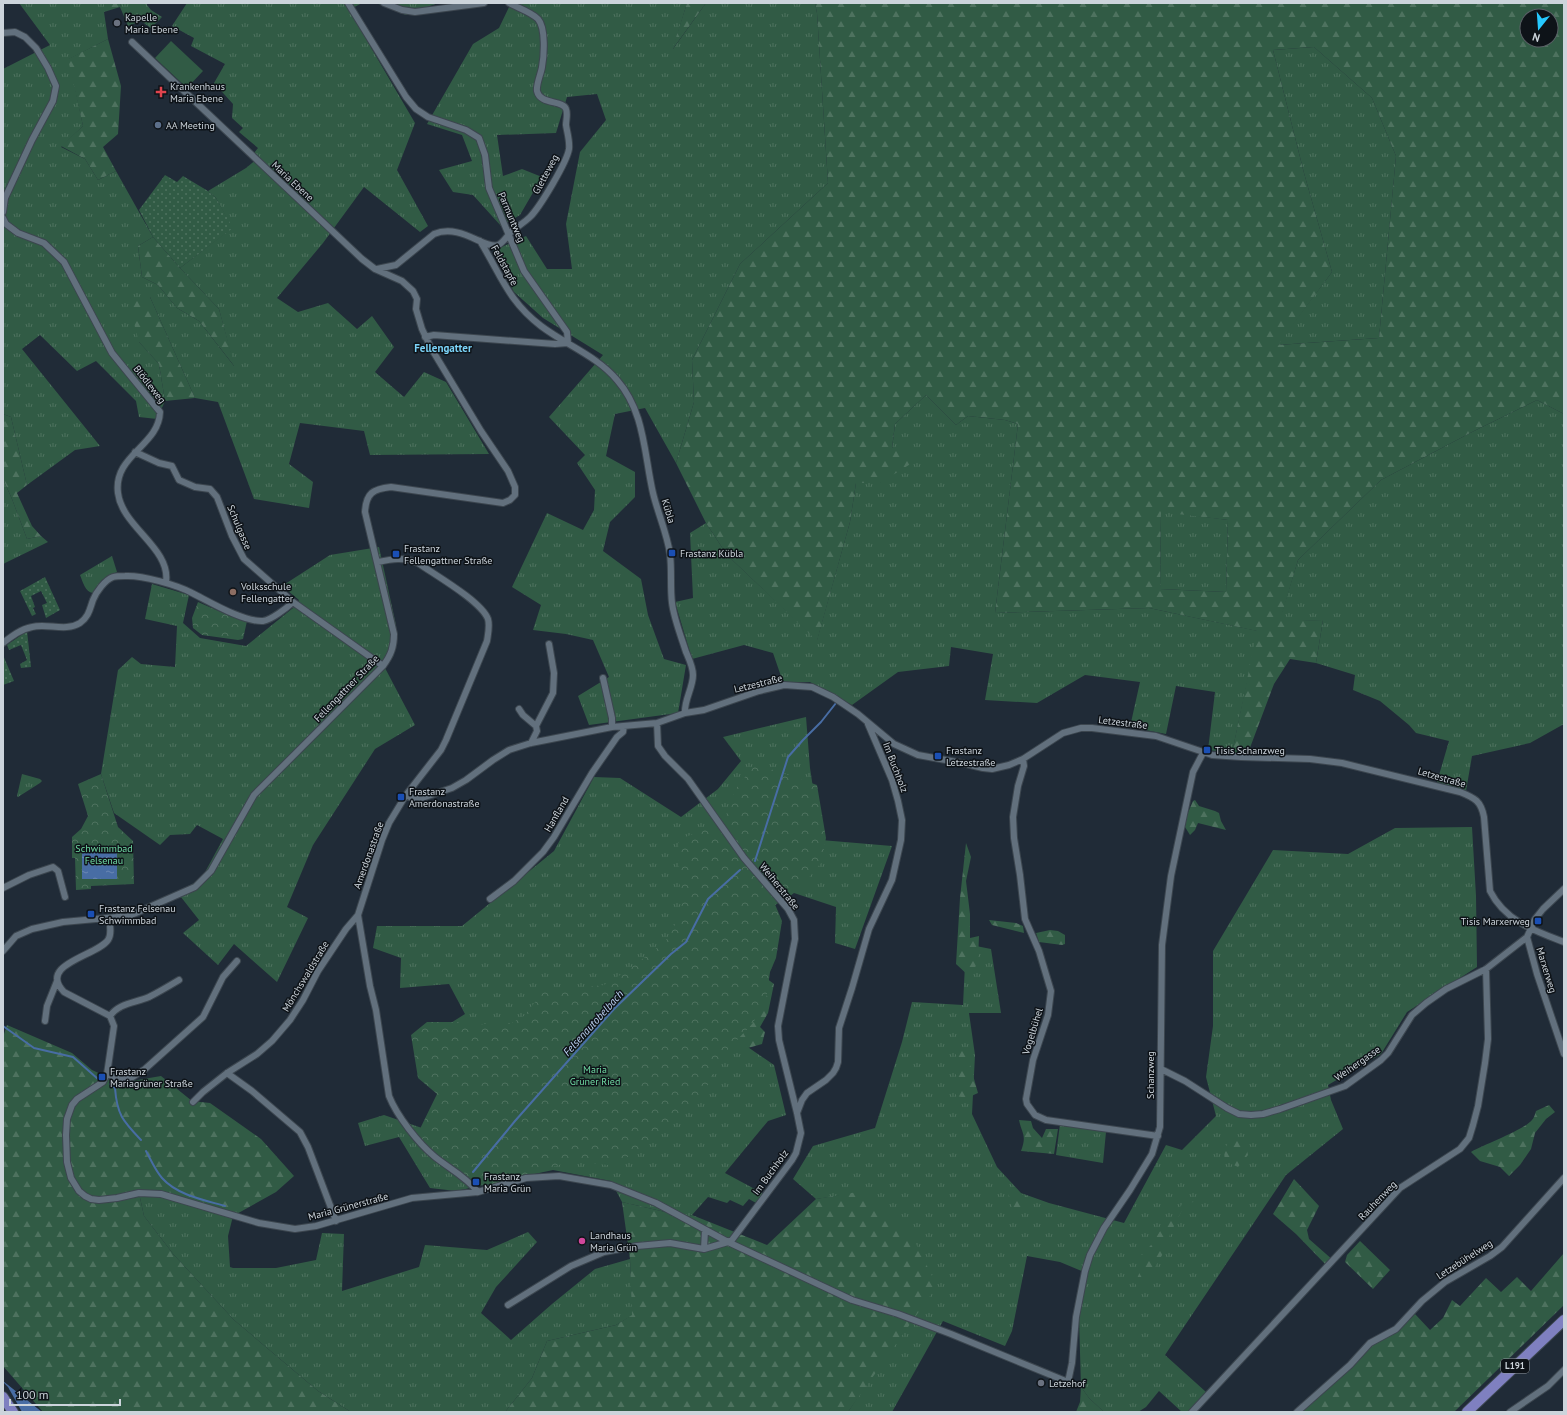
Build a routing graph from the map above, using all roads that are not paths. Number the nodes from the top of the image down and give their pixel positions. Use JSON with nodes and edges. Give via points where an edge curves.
{"nodes":[{"id":1,"x":384,"y":3,"type":"edge"},
{"id":2,"x":484,"y":3,"type":"edge"},
{"id":3,"x":509,"y":3,"type":"edge"},
{"id":4,"x":352,"y":4,"type":"edge"},
{"id":5,"x":3,"y":33,"type":"edge"},
{"id":6,"x":132,"y":42,"type":"dead end"},
{"id":7,"x":3,"y":212,"type":"edge"},
{"id":8,"x":3,"y":218,"type":"edge"},
{"id":9,"x":509,"y":235,"type":"junction"},
{"id":10,"x":480,"y":241,"type":"junction"},
{"id":11,"x":375,"y":269,"type":"junction"},
{"id":12,"x":425,"y":337,"type":"junction"},
{"id":13,"x":568,"y":343,"type":"junction"},
{"id":14,"x":135,"y":452,"type":"junction"},
{"id":15,"x":378,"y":562,"type":"junction"},
{"id":16,"x":166,"y":582,"type":"junction"},
{"id":17,"x":293,"y":602,"type":"junction"},
{"id":18,"x":3,"y":643,"type":"edge"},
{"id":19,"x":549,"y":644,"type":"dead end"},
{"id":20,"x":383,"y":666,"type":"junction"},
{"id":21,"x":604,"y":678,"type":"dead end"},
{"id":22,"x":519,"y":709,"type":"dead end"},
{"id":23,"x":685,"y":713,"type":"junction"},
{"id":24,"x":867,"y":721,"type":"junction"},
{"id":25,"x":657,"y":724,"type":"junction"},
{"id":26,"x":536,"y":726,"type":"junction"},
{"id":27,"x":624,"y":726,"type":"junction"},
{"id":28,"x":612,"y":727,"type":"junction"},
{"id":29,"x":531,"y":743,"type":"junction"},
{"id":30,"x":1203,"y":753,"type":"junction"},
{"id":31,"x":1023,"y":759,"type":"junction"},
{"id":32,"x":406,"y":795,"type":"junction"},
{"id":33,"x":3,"y":888,"type":"edge"},
{"id":34,"x":1564,"y":889,"type":"edge"},
{"id":35,"x":65,"y":897,"type":"dead end"},
{"id":36,"x":490,"y":899,"type":"dead end"},
{"id":37,"x":358,"y":915,"type":"junction"},
{"id":38,"x":109,"y":918,"type":"junction"},
{"id":39,"x":1530,"y":929,"type":"junction"},
{"id":40,"x":1527,"y":937,"type":"junction"},
{"id":41,"x":1564,"y":942,"type":"edge"},
{"id":42,"x":3,"y":950,"type":"edge"},
{"id":43,"x":237,"y":961,"type":"dead end"},
{"id":44,"x":1486,"y":970,"type":"junction"},
{"id":45,"x":57,"y":980,"type":"junction"},
{"id":46,"x":179,"y":980,"type":"dead end"},
{"id":47,"x":110,"y":1016,"type":"junction"},
{"id":48,"x":45,"y":1021,"type":"dead end"},
{"id":49,"x":1564,"y":1054,"type":"edge"},
{"id":50,"x":1161,"y":1069,"type":"junction"},
{"id":51,"x":227,"y":1073,"type":"junction"},
{"id":52,"x":107,"y":1074,"type":"junction"},
{"id":53,"x":193,"y":1102,"type":"dead end"},
{"id":54,"x":797,"y":1113,"type":"junction"},
{"id":55,"x":1158,"y":1136,"type":"junction"},
{"id":56,"x":1564,"y":1178,"type":"edge"},
{"id":57,"x":478,"y":1192,"type":"junction"},
{"id":58,"x":336,"y":1221,"type":"junction"},
{"id":59,"x":705,"y":1230,"type":"junction"},
{"id":60,"x":728,"y":1242,"type":"junction"},
{"id":61,"x":704,"y":1249,"type":"junction"},
{"id":62,"x":508,"y":1305,"type":"dead end"},
{"id":63,"x":1564,"y":1320,"type":"edge"},
{"id":64,"x":1564,"y":1370,"type":"edge"},
{"id":65,"x":3,"y":1396,"type":"edge"},
{"id":66,"x":13,"y":1412,"type":"edge"},
{"id":67,"x":1192,"y":1412,"type":"edge"},
{"id":68,"x":1297,"y":1412,"type":"edge"},
{"id":69,"x":1467,"y":1412,"type":"edge"},
{"id":70,"x":1510,"y":1412,"type":"edge"}],
"edges":[{"from":1,"to":2,"type":"street","via":[[415,12]]},
{"from":3,"to":9,"type":"street","name":"Gletteweg","via":[[538,19],[541,25],[544,53],[537,91],[541,97],[564,106],[567,110],[569,149],[557,176],[537,208],[525,223]]},
{"from":4,"to":9,"type":"street","name":"Parmuntweg","via":[[406,97],[416,109],[428,117],[466,130],[479,138],[486,155],[489,188]]},
{"from":5,"to":7,"type":"street","via":[[15,32],[25,37],[36,48],[56,86],[53,101],[5,198]]},
{"from":6,"to":11,"type":"street","name":"Maria Ebene","via":[[356,254]]},
{"from":8,"to":14,"type":"street","name":"Blödleweg","via":[[6,224],[18,233],[44,243],[64,262],[112,352],[160,412],[156,430]]},
{"from":9,"to":10,"type":"street","name":"Feldstapfe","via":[[498,245],[492,246]]},
{"from":9,"to":13,"type":"street","name":"Parmuntweg","via":[[524,271],[567,332]]},
{"from":10,"to":11,"type":"street","name":"Feldstapfe","via":[[459,232],[442,231],[434,234],[396,265]]},
{"from":10,"to":13,"type":"street","name":"Feldstapfe","via":[[516,302],[542,327]]},
{"from":11,"to":12,"type":"street","name":"Maria Ebene","via":[[402,282],[413,291]]},
{"from":12,"to":13,"type":"street","via":[[434,335]]},
{"from":12,"to":15,"type":"street","name":"Fellengattner Straße","via":[[508,471],[515,487],[515,495],[503,502],[391,487],[371,492],[365,512]]},
{"from":13,"to":23,"type":"street","name":"Kübla","via":[[608,370],[627,392],[639,418],[654,495],[668,545],[672,603],[676,622],[692,667],[693,677]]},
{"from":14,"to":16,"type":"street","name":"Blödleweg","via":[[120,474],[117,491],[119,500],[124,512],[162,562],[167,574]]},
{"from":14,"to":17,"type":"street","name":"Schulgasse","via":[[172,466],[179,480],[186,484],[210,489],[217,497],[244,559]]},
{"from":15,"to":20,"type":"street","name":"Fellengattner Straße","via":[[394,634],[390,656]]},
{"from":15,"to":32,"type":"street","name":"Amerdonastraße","via":[[402,559],[418,564],[477,604],[488,619],[487,641],[446,740]]},
{"from":16,"to":17,"type":"street","via":[[245,618],[263,621],[286,609]]},
{"from":16,"to":18,"type":"street","via":[[127,575],[112,577],[105,582],[94,599],[90,612],[80,623],[69,627],[33,626],[17,632]]},
{"from":17,"to":20,"type":"street","name":"Schulgasse"},
{"from":19,"to":26,"type":"street","via":[[554,673],[553,693]]},
{"from":20,"to":38,"type":"street","name":"Fellengattner Straße","via":[[254,795],[205,879],[196,887],[129,916]]},
{"from":21,"to":28,"type":"street"},
{"from":22,"to":26,"type":"street"},
{"from":23,"to":24,"type":"street","name":"Letzestraße","via":[[704,710],[784,685],[812,687],[839,701]]},
{"from":23,"to":25,"type":"street","name":"Letzestraße"},
{"from":24,"to":31,"type":"street","name":"Letzestraße","via":[[894,744],[918,756],[992,769]]},
{"from":24,"to":54,"type":"street","name":"Im Buchholz","via":[[896,794],[902,820],[901,840],[892,880],[868,929],[838,1028],[836,1068],[826,1080],[807,1093]]},
{"from":25,"to":27,"type":"street","name":"Letzestraße"},
{"from":25,"to":54,"type":"street","name":"Weiherstraße","via":[[658,746],[688,779],[744,858],[788,909],[794,920],[795,939],[778,1026],[779,1040]]},
{"from":26,"to":29,"type":"street","via":[[537,731]]},
{"from":27,"to":28,"type":"street","name":"Letzestraße"},
{"from":27,"to":36,"type":"street","name":"Hanfland","via":[[623,732],[592,773],[554,838],[517,879]]},
{"from":28,"to":29,"type":"street","name":"Letzestraße"},
{"from":29,"to":32,"type":"street","name":"Letzestraße","via":[[509,750],[452,788],[422,798]]},
{"from":30,"to":31,"type":"street","name":"Letzestraße","via":[[1156,736],[1081,728],[1063,733]]},
{"from":30,"to":39,"type":"street","name":"Letzestraße","via":[[1342,763],[1468,795],[1480,804],[1483,812],[1490,892],[1507,915]]},
{"from":30,"to":50,"type":"street","name":"Schanzweg","via":[[1193,772],[1170,883],[1162,945]]},
{"from":31,"to":55,"type":"street","name":"Vogelbühel","via":[[1024,766],[1018,786],[1014,817],[1014,838],[1025,919],[1039,951],[1051,991],[1048,1015],[1033,1060],[1027,1104],[1036,1115],[1046,1120]]},
{"from":32,"to":37,"type":"street","name":"Amerdonastraße","via":[[382,840]]},
{"from":33,"to":35,"type":"street","via":[[53,867],[58,871]]},
{"from":34,"to":39,"type":"street","via":[[1543,909]]},
{"from":37,"to":51,"type":"street","name":"Mönchswaldstraße","via":[[318,971],[304,1000],[290,1020],[257,1054]]},
{"from":37,"to":57,"type":"street","name":"Amerdonastraße","via":[[389,1096],[393,1106],[435,1156],[465,1178]]},
{"from":38,"to":42,"type":"street","name":"Fellengattner Straße","via":[[63,922],[32,929],[16,936]]},
{"from":38,"to":45,"type":"street","via":[[109,939],[66,964],[59,970]]},
{"from":39,"to":40,"type":"street"},
{"from":39,"to":41,"type":"street","name":"Letzestraße"},
{"from":40,"to":44,"type":"street","name":"Weihergasse"},
{"from":40,"to":49,"type":"street","name":"Marxerweg"},
{"from":43,"to":52,"type":"street","via":[[223,977],[203,1017],[146,1068],[131,1078],[117,1078]]},
{"from":44,"to":50,"type":"street","name":"Weihergasse","via":[[1446,989],[1426,1003],[1412,1015],[1381,1060],[1345,1086],[1280,1109],[1263,1114],[1239,1114]]},
{"from":44,"to":67,"type":"street","name":"Rauhenweg","via":[[1488,1039],[1477,1112],[1465,1145],[1400,1188]]},
{"from":45,"to":47,"type":"street","via":[[64,992]]},
{"from":45,"to":48,"type":"street","via":[[47,1006]]},
{"from":46,"to":47,"type":"street","via":[[140,1001],[119,1006]]},
{"from":47,"to":52,"type":"street","via":[[114,1026]]},
{"from":50,"to":55,"type":"street","name":"Schanzweg"},
{"from":51,"to":53,"type":"street","name":"Mönchswaldstraße"},
{"from":51,"to":58,"type":"street","via":[[300,1132]]},
{"from":52,"to":58,"type":"street","name":"Maria Grünerstraße","via":[[103,1082],[77,1099],[67,1119],[67,1162],[75,1186],[85,1196],[99,1200],[139,1193],[161,1194],[259,1223],[295,1229]]},
{"from":54,"to":60,"type":"street","name":"Im Buchholz","via":[[801,1133],[796,1153]]},
{"from":55,"to":60,"type":"street","name":"Schanzweg","via":[[1148,1160],[1090,1254],[1076,1317],[1068,1382],[951,1334],[852,1300]]},
{"from":56,"to":68,"type":"street","name":"Letzebühelweg","via":[[1502,1247],[1445,1282],[1422,1301],[1396,1329],[1370,1343],[1350,1366]]},
{"from":57,"to":58,"type":"street","name":"Maria Grünerstraße","via":[[412,1198]]},
{"from":57,"to":59,"type":"street","name":"Maria Grünerstraße","via":[[542,1176],[583,1179],[611,1185],[656,1203]]},
{"from":59,"to":60,"type":"street","name":"Maria Grünerstraße"},
{"from":59,"to":61,"type":"street"},
{"from":60,"to":61,"type":"street"},
{"from":61,"to":62,"type":"street","via":[[670,1243],[604,1252],[571,1266]]},
{"from":63,"to":69,"type":"main road","number":"L191"},
{"from":64,"to":70,"type":"street","via":[[1548,1386]]},
{"from":65,"to":66,"type":"main road"}]}
